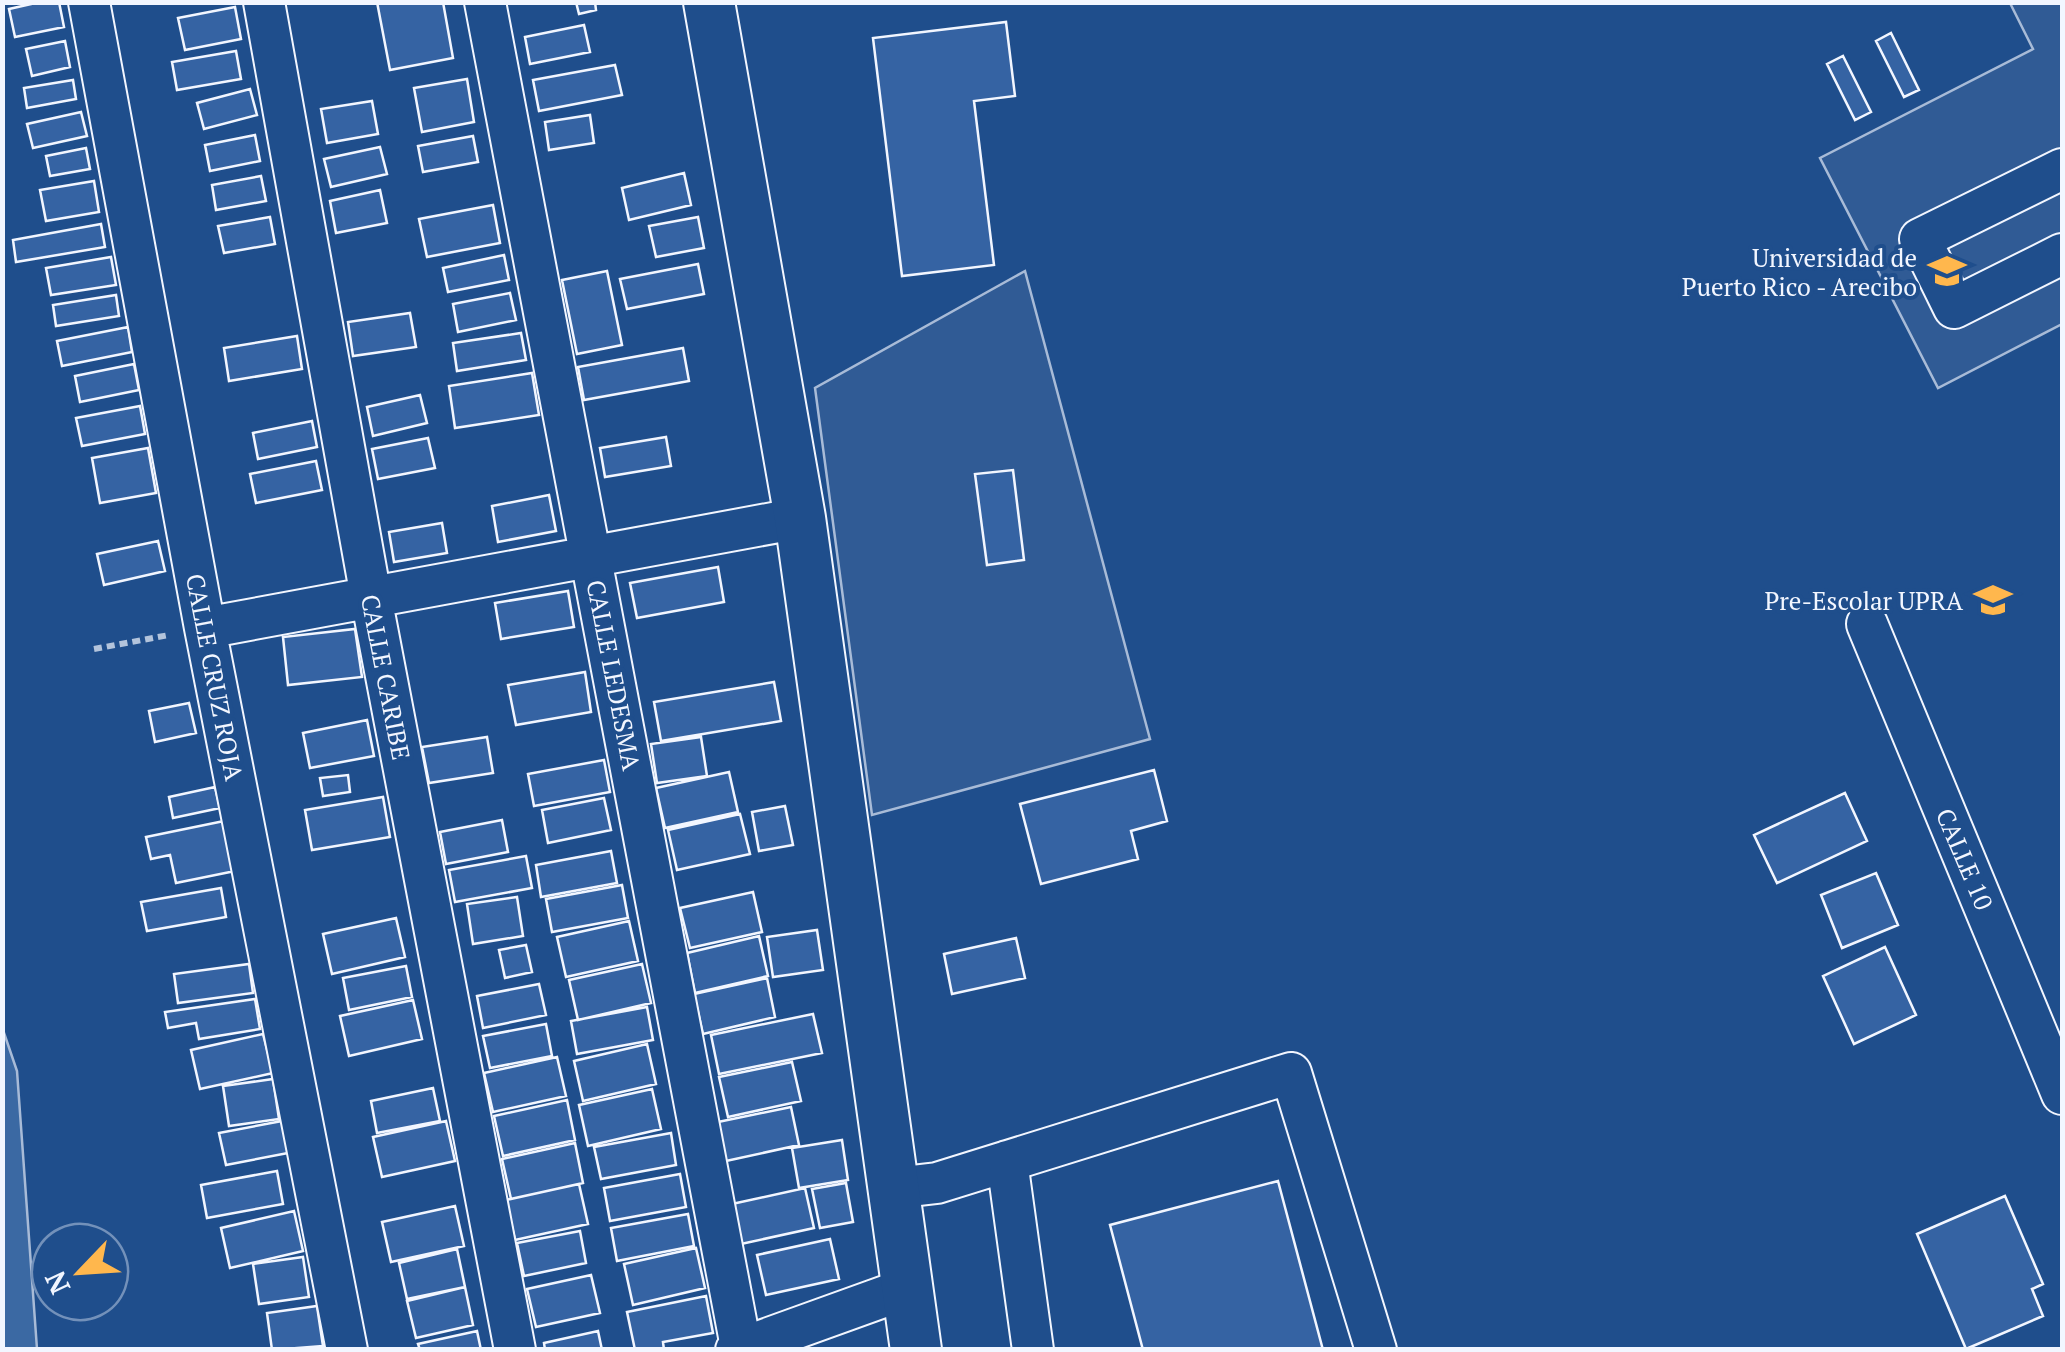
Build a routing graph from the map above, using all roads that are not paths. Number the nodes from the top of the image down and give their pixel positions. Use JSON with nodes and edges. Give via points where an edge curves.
{"nodes":[{"id":1,"x":89,"y":2,"type":"edge"},
{"id":2,"x":264,"y":2,"type":"edge"},
{"id":3,"x":486,"y":2,"type":"edge"},
{"id":4,"x":709,"y":2,"type":"edge"},
{"id":5,"x":2062,"y":169,"type":"edge"},
{"id":6,"x":2062,"y":254,"type":"edge"},
{"id":7,"x":800,"y":518,"type":"junction"},
{"id":8,"x":592,"y":557,"type":"junction"},
{"id":9,"x":371,"y":597,"type":"junction"},
{"id":10,"x":1867,"y":624,"type":"dead end"},
{"id":11,"x":205,"y":628,"type":"junction"},
{"id":12,"x":2062,"y":1094,"type":"edge"},
{"id":13,"x":1007,"y":1162,"type":"junction"},
{"id":14,"x":894,"y":1188,"type":"junction"},
{"id":15,"x":908,"y":1288,"type":"junction"},
{"id":16,"x":739,"y":1348,"type":"edge"},
{"id":17,"x":347,"y":1350,"type":"edge"},
{"id":18,"x":515,"y":1350,"type":"edge"},
{"id":19,"x":916,"y":1350,"type":"edge"},
{"id":20,"x":1033,"y":1350,"type":"edge"},
{"id":21,"x":1376,"y":1350,"type":"edge"}],
"edges":[{"from":1,"to":11,"type":"street","name":"CALLE CRUZ ROJA"},
{"from":2,"to":9,"type":"street","name":"CALLE CARIBE"},
{"from":3,"to":8,"type":"street","name":"CALLE LEDESMA"},
{"from":4,"to":7,"type":"main road"},
{"from":5,"to":6,"type":"street","via":[[1920,239],[1954,308]]},
{"from":7,"to":8,"type":"street"},
{"from":7,"to":14,"type":"main road"},
{"from":8,"to":9,"type":"street"},
{"from":8,"to":16,"type":"street","name":"CALLE LEDESMA"},
{"from":9,"to":11,"type":"street"},
{"from":9,"to":18,"type":"street","name":"CALLE CARIBE"},
{"from":10,"to":12,"type":"street","name":"CALLE 10"},
{"from":11,"to":17,"type":"street","name":"CALLE CRUZ ROJA"},
{"from":13,"to":14,"type":"street"},
{"from":13,"to":20,"type":"street"},
{"from":13,"to":21,"type":"street","via":[[1291,1073]]},
{"from":14,"to":15,"type":"main road"},
{"from":15,"to":16,"type":"street"},
{"from":15,"to":19,"type":"main road"}]}
